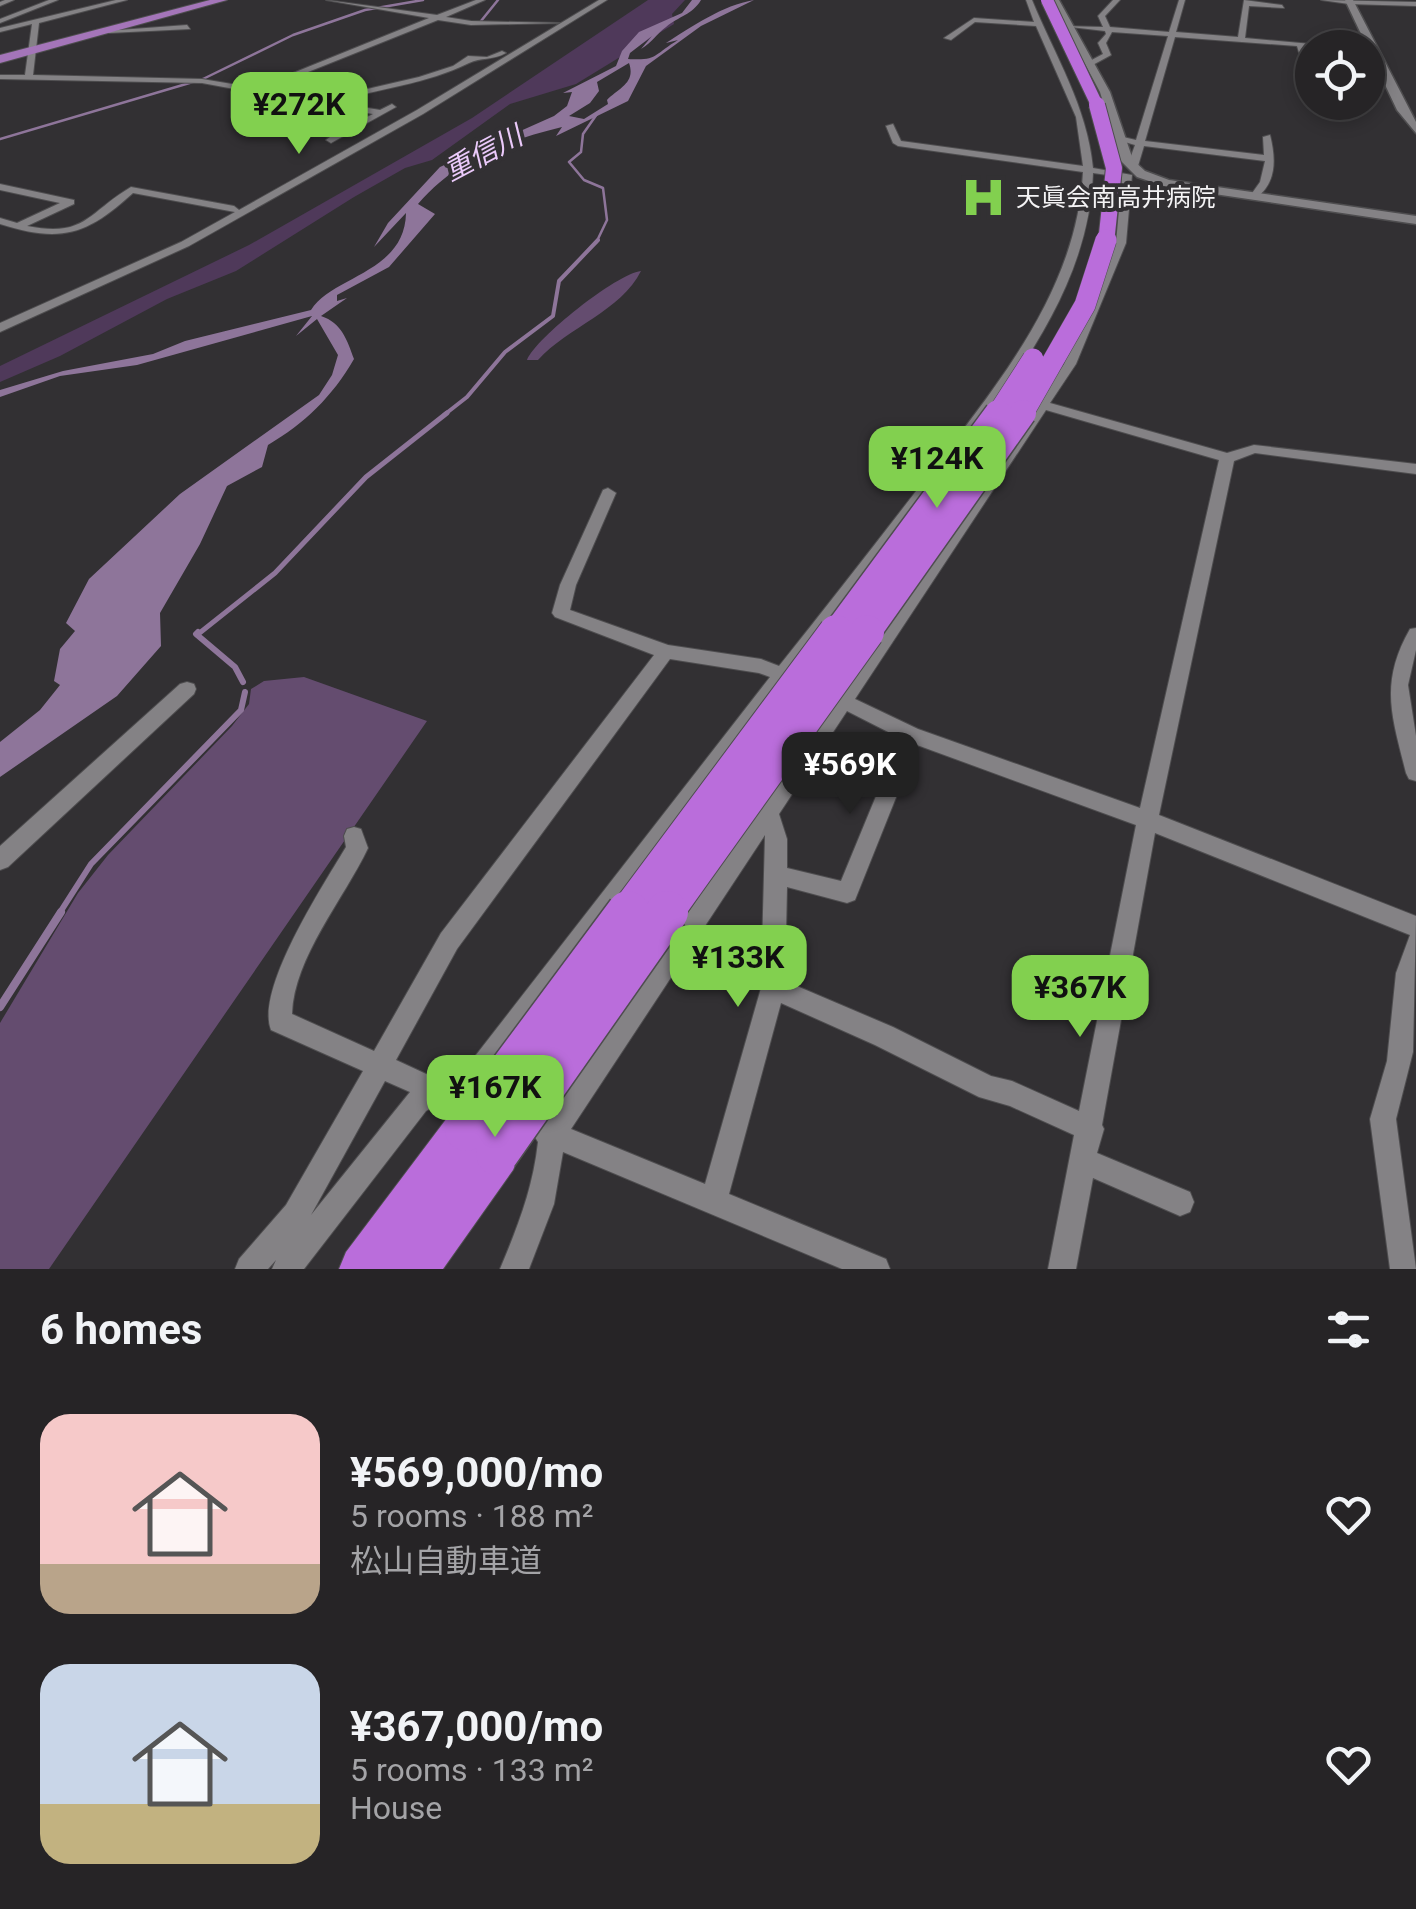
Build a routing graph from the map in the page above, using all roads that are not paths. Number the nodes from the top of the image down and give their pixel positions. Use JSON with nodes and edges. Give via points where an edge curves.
{"nodes":[{"id":1,"x":11,"y":0,"type":"edge"},
{"id":2,"x":55,"y":0,"type":"edge"},
{"id":3,"x":70,"y":0,"type":"edge"},
{"id":4,"x":124,"y":0,"type":"edge"},
{"id":5,"x":222,"y":0,"type":"edge"},
{"id":6,"x":329,"y":0,"type":"edge"},
{"id":7,"x":482,"y":0,"type":"edge"},
{"id":8,"x":600,"y":0,"type":"edge"},
{"id":9,"x":1055,"y":0,"type":"edge"},
{"id":10,"x":1117,"y":0,"type":"edge"},
{"id":11,"x":1182,"y":0,"type":"edge"},
{"id":12,"x":1324,"y":0,"type":"edge"},
{"id":13,"x":1407,"y":0,"type":"edge"},
{"id":14,"x":1349,"y":1,"type":"edge"},
{"id":15,"x":1247,"y":2,"type":"edge"},
{"id":16,"x":1416,"y":2,"type":"edge"},
{"id":17,"x":0,"y":4,"type":"edge"},
{"id":18,"x":1038,"y":6,"type":"edge"},
{"id":19,"x":97,"y":7,"type":"junction"},
{"id":20,"x":1282,"y":7,"type":"dead end"},
{"id":21,"x":12,"y":16,"type":"junction"},
{"id":22,"x":0,"y":17,"type":"edge"},
{"id":23,"x":434,"y":19,"type":"junction"},
{"id":24,"x":36,"y":23,"type":"junction"},
{"id":25,"x":556,"y":23,"type":"junction"},
{"id":26,"x":131,"y":25,"type":"junction"},
{"id":27,"x":1066,"y":26,"type":"junction"},
{"id":28,"x":187,"y":27,"type":"dead end"},
{"id":29,"x":1107,"y":29,"type":"junction"},
{"id":30,"x":0,"y":30,"type":"edge"},
{"id":31,"x":1362,"y":30,"type":"edge"},
{"id":32,"x":109,"y":31,"type":"junction"},
{"id":33,"x":1170,"y":34,"type":"junction"},
{"id":34,"x":948,"y":38,"type":"dead end"},
{"id":35,"x":1241,"y":39,"type":"junction"},
{"id":36,"x":526,"y":41,"type":"junction"},
{"id":37,"x":1295,"y":44,"type":"edge"},
{"id":38,"x":510,"y":50,"type":"junction"},
{"id":39,"x":34,"y":51,"type":"junction"},
{"id":40,"x":0,"y":60,"type":"edge"},
{"id":41,"x":1089,"y":65,"type":"junction"},
{"id":42,"x":1385,"y":75,"type":"edge"},
{"id":43,"x":0,"y":77,"type":"edge"},
{"id":44,"x":29,"y":77,"type":"junction"},
{"id":45,"x":0,"y":89,"type":"edge"},
{"id":46,"x":258,"y":89,"type":"junction"},
{"id":47,"x":457,"y":89,"type":"junction"},
{"id":48,"x":350,"y":94,"type":"junction"},
{"id":49,"x":436,"y":97,"type":"junction"},
{"id":50,"x":330,"y":101,"type":"junction"},
{"id":51,"x":392,"y":107,"type":"junction"},
{"id":52,"x":291,"y":112,"type":"junction"},
{"id":53,"x":382,"y":113,"type":"junction"},
{"id":54,"x":258,"y":121,"type":"junction"},
{"id":55,"x":360,"y":124,"type":"junction"},
{"id":56,"x":241,"y":126,"type":"dead end"},
{"id":57,"x":890,"y":126,"type":"dead end"},
{"id":58,"x":1416,"y":130,"type":"edge"},
{"id":59,"x":339,"y":136,"type":"junction"},
{"id":60,"x":1267,"y":137,"type":"dead end"},
{"id":61,"x":1123,"y":140,"type":"junction"},
{"id":62,"x":328,"y":142,"type":"dead end"},
{"id":63,"x":1140,"y":143,"type":"junction"},
{"id":64,"x":1270,"y":159,"type":"junction"},
{"id":65,"x":1088,"y":170,"type":"junction"},
{"id":66,"x":1133,"y":171,"type":"junction"},
{"id":67,"x":0,"y":188,"type":"edge"},
{"id":68,"x":1255,"y":196,"type":"junction"},
{"id":69,"x":234,"y":210,"type":"junction"},
{"id":70,"x":1416,"y":220,"type":"edge"},
{"id":71,"x":0,"y":221,"type":"edge"},
{"id":72,"x":16,"y":226,"type":"junction"},
{"id":73,"x":0,"y":325,"type":"edge"},
{"id":74,"x":1045,"y":406,"type":"junction"},
{"id":75,"x":1227,"y":458,"type":"junction"},
{"id":76,"x":1416,"y":469,"type":"edge"},
{"id":77,"x":608,"y":494,"type":"dead end"},
{"id":78,"x":1416,"y":634,"type":"edge"},
{"id":79,"x":666,"y":652,"type":"junction"},
{"id":80,"x":783,"y":674,"type":"junction"},
{"id":81,"x":187,"y":689,"type":"dead end"},
{"id":82,"x":844,"y":701,"type":"junction"},
{"id":83,"x":912,"y":736,"type":"junction"},
{"id":84,"x":1416,"y":773,"type":"edge"},
{"id":85,"x":768,"y":812,"type":"junction"},
{"id":86,"x":1147,"y":822,"type":"junction"},
{"id":87,"x":354,"y":836,"type":"dead end"},
{"id":88,"x":0,"y":860,"type":"edge"},
{"id":89,"x":777,"y":875,"type":"junction"},
{"id":90,"x":1416,"y":928,"type":"edge"},
{"id":91,"x":1416,"y":944,"type":"edge"},
{"id":92,"x":773,"y":988,"type":"junction"},
{"id":93,"x":378,"y":1062,"type":"junction"},
{"id":94,"x":465,"y":1117,"type":"junction"},
{"id":95,"x":1091,"y":1129,"type":"junction"},
{"id":96,"x":552,"y":1134,"type":"junction"},
{"id":97,"x":1085,"y":1161,"type":"junction"},
{"id":98,"x":713,"y":1202,"type":"junction"},
{"id":99,"x":1180,"y":1202,"type":"dead end"},
{"id":100,"x":250,"y":1269,"type":"edge"},
{"id":101,"x":286,"y":1269,"type":"edge"},
{"id":102,"x":363,"y":1269,"type":"edge"},
{"id":103,"x":414,"y":1269,"type":"edge"},
{"id":104,"x":514,"y":1269,"type":"edge"},
{"id":105,"x":876,"y":1269,"type":"edge"},
{"id":106,"x":1062,"y":1269,"type":"edge"},
{"id":107,"x":1404,"y":1269,"type":"edge"}],
"edges":[{"from":1,"to":17,"type":"street"},
{"from":2,"to":21,"type":"street"},
{"from":3,"to":19,"type":"street"},
{"from":4,"to":19,"type":"street"},
{"from":5,"to":26,"type":"main road"},
{"from":6,"to":23,"type":"street"},
{"from":7,"to":23,"type":"street"},
{"from":8,"to":25,"type":"street"},
{"from":8,"to":36,"type":"street"},
{"from":9,"to":27,"type":"street"},
{"from":10,"to":29,"type":"street","via":[[1101,16]]},
{"from":11,"to":33,"type":"street"},
{"from":12,"to":14,"type":"street"},
{"from":13,"to":16,"type":"street"},
{"from":14,"to":16,"type":"street"},
{"from":14,"to":31,"type":"street"},
{"from":15,"to":20,"type":"street"},
{"from":15,"to":35,"type":"street"},
{"from":18,"to":34,"type":"street","via":[[974,20]]},
{"from":18,"to":65,"type":"street","via":[[1086,131]]},
{"from":18,"to":94,"type":"highway","bridge":true,"via":[[1092,86],[1112,140],[1107,241],[1060,354],[962,504],[799,725]]},
{"from":19,"to":24,"type":"street"},
{"from":19,"to":26,"type":"street"},
{"from":21,"to":22,"type":"street"},
{"from":21,"to":24,"type":"street"},
{"from":23,"to":25,"type":"street"},
{"from":23,"to":46,"type":"street"},
{"from":24,"to":30,"type":"street"},
{"from":24,"to":39,"type":"street"},
{"from":25,"to":36,"type":"street"},
{"from":26,"to":32,"type":"main road"},
{"from":27,"to":29,"type":"street"},
{"from":27,"to":41,"type":"street"},
{"from":28,"to":32,"type":"street"},
{"from":29,"to":33,"type":"street"},
{"from":29,"to":41,"type":"street","via":[[1106,58]]},
{"from":32,"to":39,"type":"main road"},
{"from":33,"to":35,"type":"street"},
{"from":33,"to":63,"type":"street"},
{"from":35,"to":37,"type":"street"},
{"from":36,"to":38,"type":"street"},
{"from":36,"to":47,"type":"street"},
{"from":38,"to":48,"type":"street"},
{"from":38,"to":49,"type":"street"},
{"from":39,"to":40,"type":"main road"},
{"from":39,"to":44,"type":"street"},
{"from":41,"to":61,"type":"street"},
{"from":42,"to":58,"type":"street"},
{"from":43,"to":44,"type":"street"},
{"from":44,"to":45,"type":"street"},
{"from":44,"to":46,"type":"street","via":[[202,80]]},
{"from":46,"to":50,"type":"street"},
{"from":47,"to":49,"type":"street"},
{"from":47,"to":73,"type":"street","via":[[185,244]]},
{"from":48,"to":50,"type":"street"},
{"from":48,"to":51,"type":"street"},
{"from":49,"to":51,"type":"street","via":[[409,109]]},
{"from":49,"to":69,"type":"street"},
{"from":50,"to":52,"type":"street"},
{"from":50,"to":53,"type":"street"},
{"from":51,"to":53,"type":"street"},
{"from":52,"to":54,"type":"street"},
{"from":52,"to":55,"type":"street"},
{"from":53,"to":55,"type":"street"},
{"from":54,"to":56,"type":"street"},
{"from":54,"to":59,"type":"street"},
{"from":55,"to":59,"type":"street"},
{"from":57,"to":65,"type":"street","via":[[898,142]]},
{"from":59,"to":62,"type":"street"},
{"from":60,"to":64,"type":"street"},
{"from":61,"to":63,"type":"street"},
{"from":61,"to":66,"type":"street"},
{"from":63,"to":64,"type":"street"},
{"from":63,"to":66,"type":"street"},
{"from":64,"to":68,"type":"street","via":[[1268,182]]},
{"from":65,"to":66,"type":"street"},
{"from":65,"to":80,"type":"street","via":[[1077,240],[1046,315],[998,390]]},
{"from":66,"to":68,"type":"street"},
{"from":66,"to":74,"type":"street","via":[[1121,243]]},
{"from":67,"to":72,"type":"street","via":[[70,202]]},
{"from":68,"to":70,"type":"street"},
{"from":69,"to":72,"type":"street","via":[[132,190],[80,231],[51,234]]},
{"from":69,"to":73,"type":"street"},
{"from":71,"to":72,"type":"street"},
{"from":74,"to":75,"type":"street"},
{"from":74,"to":82,"type":"street"},
{"from":75,"to":76,"type":"street","via":[[1254,449]]},
{"from":75,"to":86,"type":"street"},
{"from":77,"to":79,"type":"street","via":[[562,613]]},
{"from":78,"to":84,"type":"street","via":[[1398,667]]},
{"from":79,"to":80,"type":"street"},
{"from":79,"to":93,"type":"street","via":[[470,910]]},
{"from":80,"to":82,"type":"street"},
{"from":80,"to":94,"type":"street"},
{"from":81,"to":88,"type":"street"},
{"from":82,"to":83,"type":"street"},
{"from":82,"to":85,"type":"street"},
{"from":83,"to":86,"type":"street"},
{"from":83,"to":89,"type":"street","via":[[846,894]]},
{"from":85,"to":89,"type":"street","via":[[777,839]]},
{"from":85,"to":96,"type":"street"},
{"from":86,"to":90,"type":"street"},
{"from":86,"to":95,"type":"street"},
{"from":87,"to":93,"type":"street","via":[[357,848],[278,1006],[280,1022]]},
{"from":89,"to":92,"type":"street"},
{"from":91,"to":107,"type":"street","via":[[1404,978],[1401,1053],[1384,1096],[1383,1119]]},
{"from":92,"to":95,"type":"street"},
{"from":92,"to":98,"type":"street"},
{"from":93,"to":94,"type":"street"},
{"from":93,"to":100,"type":"street","via":[[296,1215]]},
{"from":94,"to":96,"type":"street"},
{"from":94,"to":101,"type":"street","via":[[417,1102]]},
{"from":94,"to":102,"type":"highway"},
{"from":94,"to":103,"type":"highway"},
{"from":95,"to":97,"type":"street"},
{"from":96,"to":98,"type":"street"},
{"from":96,"to":104,"type":"street","via":[[537,1223]]},
{"from":97,"to":99,"type":"street"},
{"from":97,"to":106,"type":"street"},
{"from":98,"to":105,"type":"street"}]}
